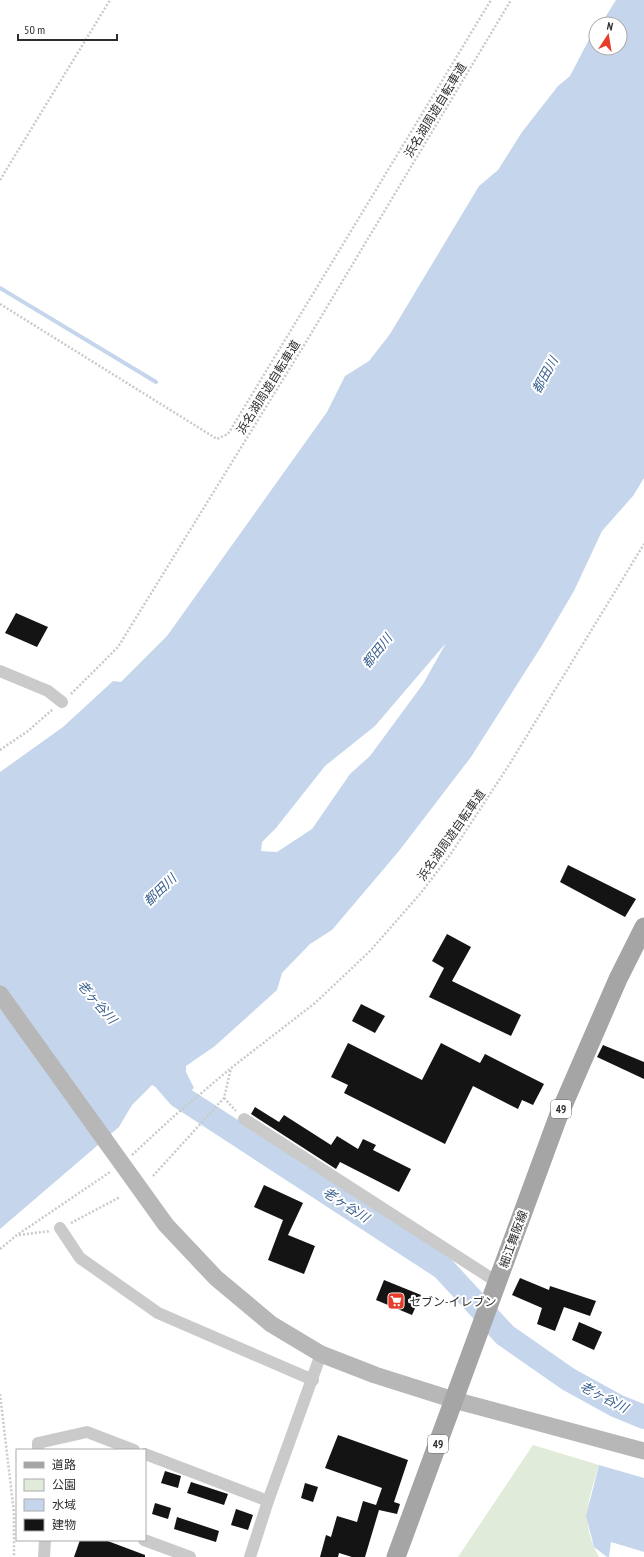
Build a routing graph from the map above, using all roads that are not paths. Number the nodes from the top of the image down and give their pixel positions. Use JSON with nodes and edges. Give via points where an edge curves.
{"nodes":[{"id":1,"x":0,"y":671,"type":"edge"},
{"id":2,"x":62,"y":702,"type":"road end"},
{"id":3,"x":644,"y":927,"type":"edge"},
{"id":4,"x":0,"y":994,"type":"edge"},
{"id":5,"x":244,"y":1119,"type":"road end"},
{"id":6,"x":60,"y":1228,"type":"dead end"},
{"id":7,"x":495,"y":1290,"type":"junction"},
{"id":8,"x":321,"y":1354,"type":"junction"},
{"id":9,"x":313,"y":1380,"type":"junction"},
{"id":10,"x":454,"y":1400,"type":"junction"},
{"id":11,"x":38,"y":1449,"type":"edge"},
{"id":12,"x":131,"y":1449,"type":"edge"},
{"id":13,"x":644,"y":1450,"type":"edge"},
{"id":14,"x":146,"y":1454,"type":"edge"},
{"id":15,"x":268,"y":1501,"type":"junction"},
{"id":16,"x":45,"y":1541,"type":"edge"},
{"id":17,"x":146,"y":1541,"type":"edge"},
{"id":18,"x":44,"y":1557,"type":"edge"},
{"id":19,"x":190,"y":1557,"type":"edge"},
{"id":20,"x":250,"y":1557,"type":"edge"},
{"id":21,"x":396,"y":1557,"type":"edge"}],
"edges":[{"from":1,"to":2,"type":"street","via":[[48,691]]},
{"from":3,"to":7,"type":"main road","name":"細江舞阪線","number":"49","via":[[618,979],[558,1117]]},
{"from":4,"to":8,"type":"street","via":[[166,1225],[216,1278],[271,1324]]},
{"from":5,"to":7,"type":"street"},
{"from":6,"to":9,"type":"street","via":[[80,1258],[158,1313]]},
{"from":7,"to":10,"type":"main road","name":"細江舞阪線","number":"49"},
{"from":8,"to":9,"type":"street"},
{"from":8,"to":10,"type":"street","via":[[375,1375]]},
{"from":9,"to":15,"type":"street"},
{"from":10,"to":13,"type":"street"},
{"from":10,"to":21,"type":"main road","name":"細江舞阪線","number":"49"},
{"from":11,"to":12,"type":"street","via":[[38,1443],[88,1432]]},
{"from":14,"to":15,"type":"street"},
{"from":15,"to":20,"type":"street"},
{"from":16,"to":18,"type":"street"},
{"from":17,"to":19,"type":"street"}]}
